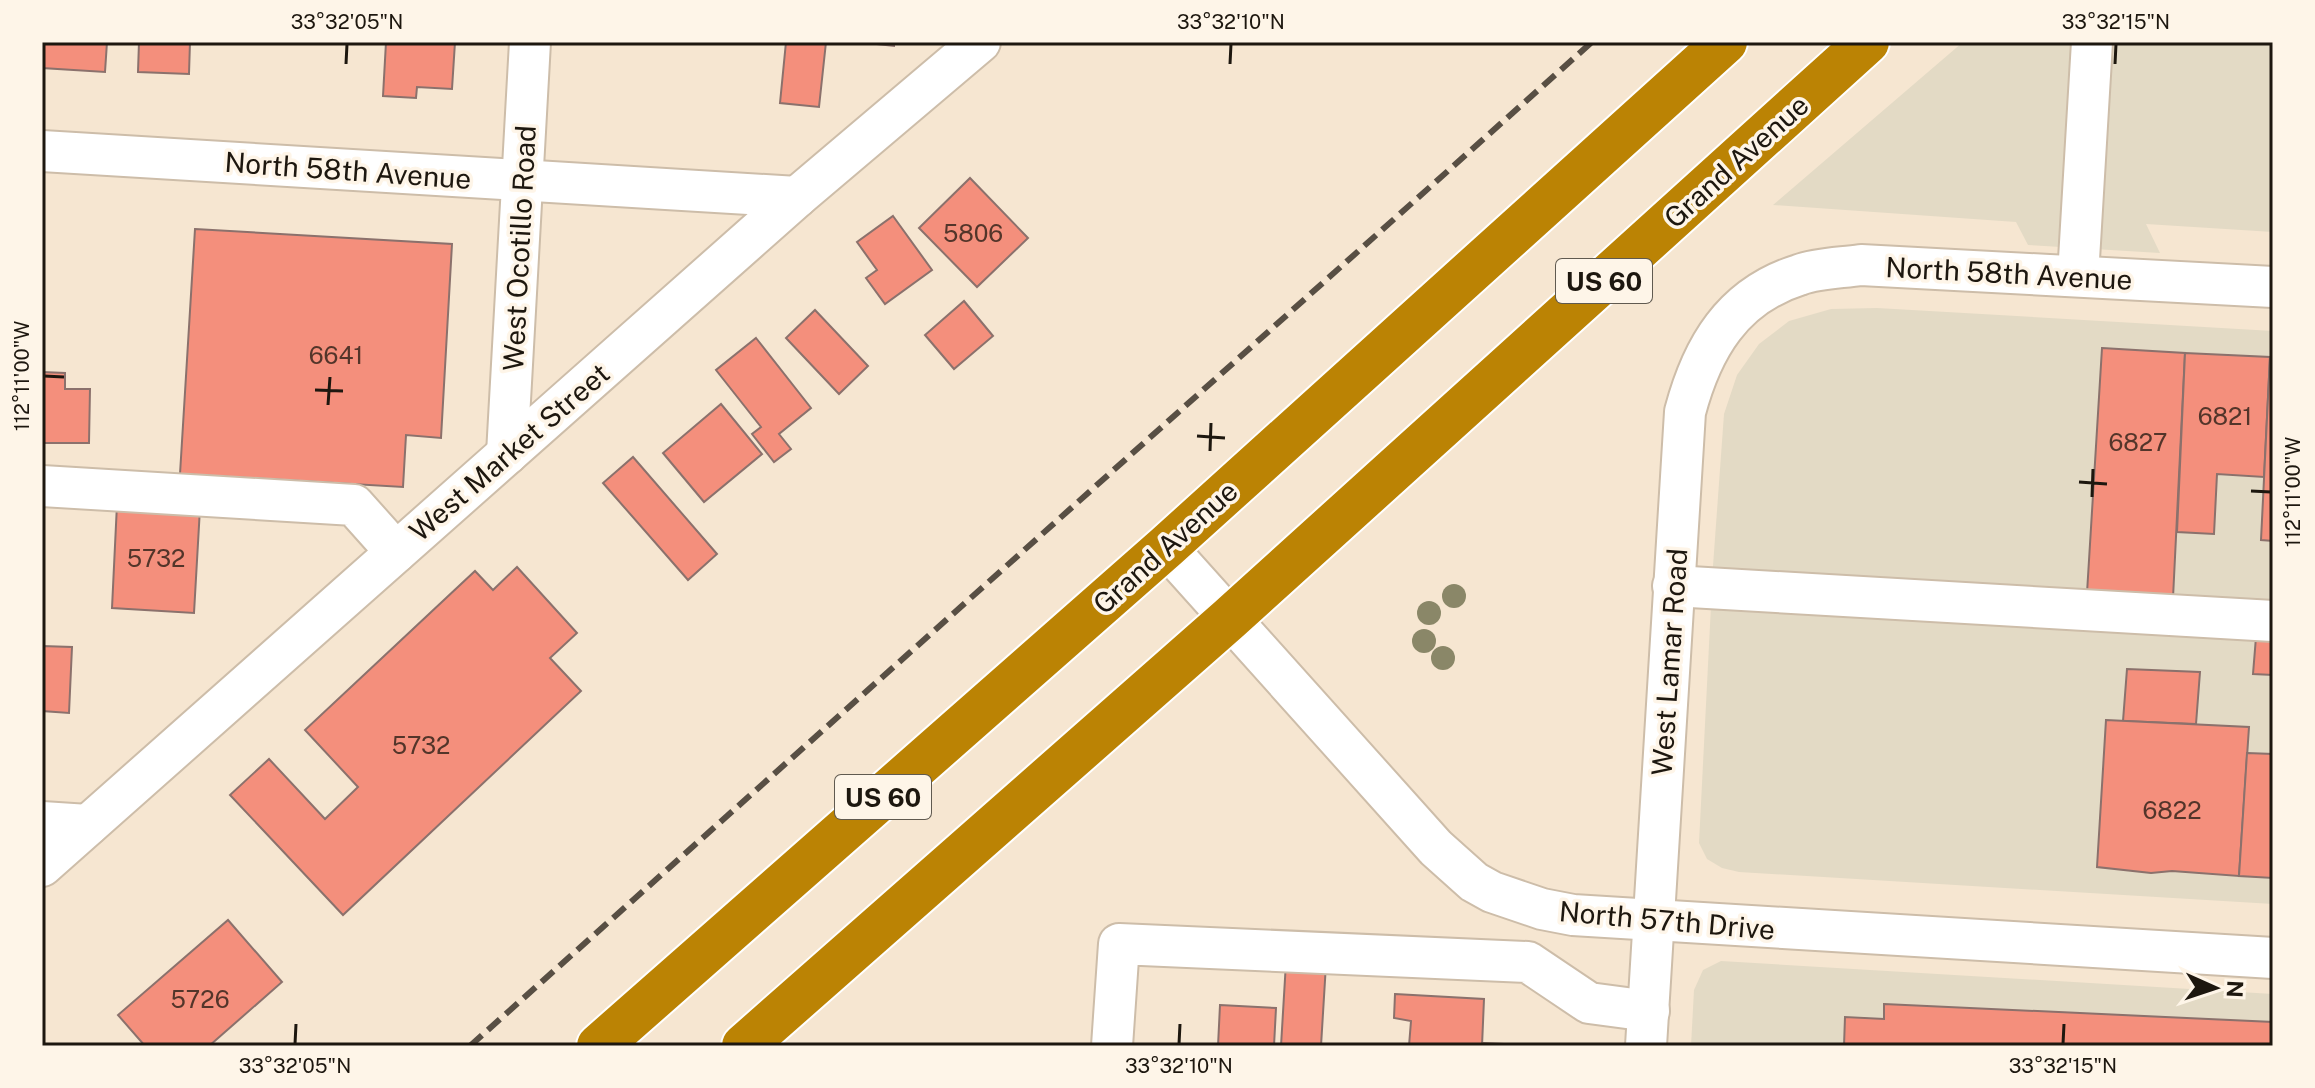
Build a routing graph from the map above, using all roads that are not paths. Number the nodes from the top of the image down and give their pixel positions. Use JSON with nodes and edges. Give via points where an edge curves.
{"nodes":[{"id":1,"x":530,"y":42,"type":"edge"},
{"id":2,"x":980,"y":42,"type":"edge"},
{"id":3,"x":1725,"y":42,"type":"edge"},
{"id":4,"x":1867,"y":42,"type":"edge"},
{"id":5,"x":2092,"y":42,"type":"edge"},
{"id":6,"x":42,"y":151,"type":"edge"},
{"id":7,"x":522,"y":181,"type":"junction"},
{"id":8,"x":797,"y":197,"type":"junction"},
{"id":9,"x":2078,"y":276,"type":"junction"},
{"id":10,"x":2273,"y":287,"type":"edge"},
{"id":11,"x":1751,"y":298,"type":"joint"},
{"id":12,"x":507,"y":454,"type":"junction"},
{"id":13,"x":42,"y":486,"type":"edge"},
{"id":14,"x":1166,"y":547,"type":"junction"},
{"id":15,"x":396,"y":552,"type":"junction"},
{"id":16,"x":1673,"y":586,"type":"junction"},
{"id":17,"x":1229,"y":619,"type":"junction"},
{"id":18,"x":2273,"y":621,"type":"edge"},
{"id":19,"x":42,"y":822,"type":"edge"},
{"id":20,"x":88,"y":825,"type":"junction"},
{"id":21,"x":42,"y":866,"type":"edge"},
{"id":22,"x":1542,"y":909,"type":"junction"},
{"id":23,"x":1655,"y":920,"type":"junction"},
{"id":24,"x":2273,"y":958,"type":"edge"},
{"id":25,"x":1528,"y":962,"type":"junction"},
{"id":26,"x":1648,"y":1028,"type":"edge"},
{"id":27,"x":599,"y":1046,"type":"edge"},
{"id":28,"x":744,"y":1046,"type":"edge"},
{"id":29,"x":1112,"y":1046,"type":"edge"}],
"edges":[{"from":1,"to":7,"type":"street","name":"West Ocotillo Road"},
{"from":2,"to":8,"type":"street","name":"West Market Street"},
{"from":3,"to":14,"type":"highway","name":"Grand Avenue","number":"US 60"},
{"from":4,"to":17,"type":"highway","name":"Grand Avenue","number":"US 60"},
{"from":5,"to":9,"type":"street"},
{"from":6,"to":7,"type":"street","name":"North 58th Avenue"},
{"from":7,"to":8,"type":"street","name":"North 58th Avenue"},
{"from":7,"to":12,"type":"street","name":"West Ocotillo Road"},
{"from":8,"to":12,"type":"street","name":"West Market Street"},
{"from":9,"to":10,"type":"street","name":"North 58th Avenue"},
{"from":9,"to":11,"type":"street","name":"North 58th Avenue","via":[[1861,265],[1802,273]]},
{"from":11,"to":16,"type":"street","name":"West Lamar Road","via":[[1728,320],[1695,374],[1685,412]]},
{"from":12,"to":15,"type":"street","name":"West Market Street"},
{"from":13,"to":15,"type":"street","via":[[354,505]]},
{"from":14,"to":17,"type":"street","name":"North 57th Drive"},
{"from":14,"to":27,"type":"highway","name":"Grand Avenue","number":"US 60"},
{"from":15,"to":20,"type":"street","name":"West Market Street"},
{"from":16,"to":18,"type":"street"},
{"from":16,"to":23,"type":"street","name":"West Lamar Road"},
{"from":17,"to":22,"type":"street","name":"North 57th Drive","via":[[1474,882]]},
{"from":17,"to":28,"type":"highway","name":"Grand Avenue","number":"US 60"},
{"from":19,"to":20,"type":"street"},
{"from":20,"to":21,"type":"street","name":"West Market Street"},
{"from":22,"to":23,"type":"street","name":"North 57th Drive"},
{"from":22,"to":25,"type":"street"},
{"from":23,"to":24,"type":"street","name":"North 57th Drive"},
{"from":23,"to":26,"type":"street","name":"West Lamar Road"},
{"from":25,"to":26,"type":"street","via":[[1589,1003]]},
{"from":25,"to":29,"type":"street","via":[[1119,944]]}]}
